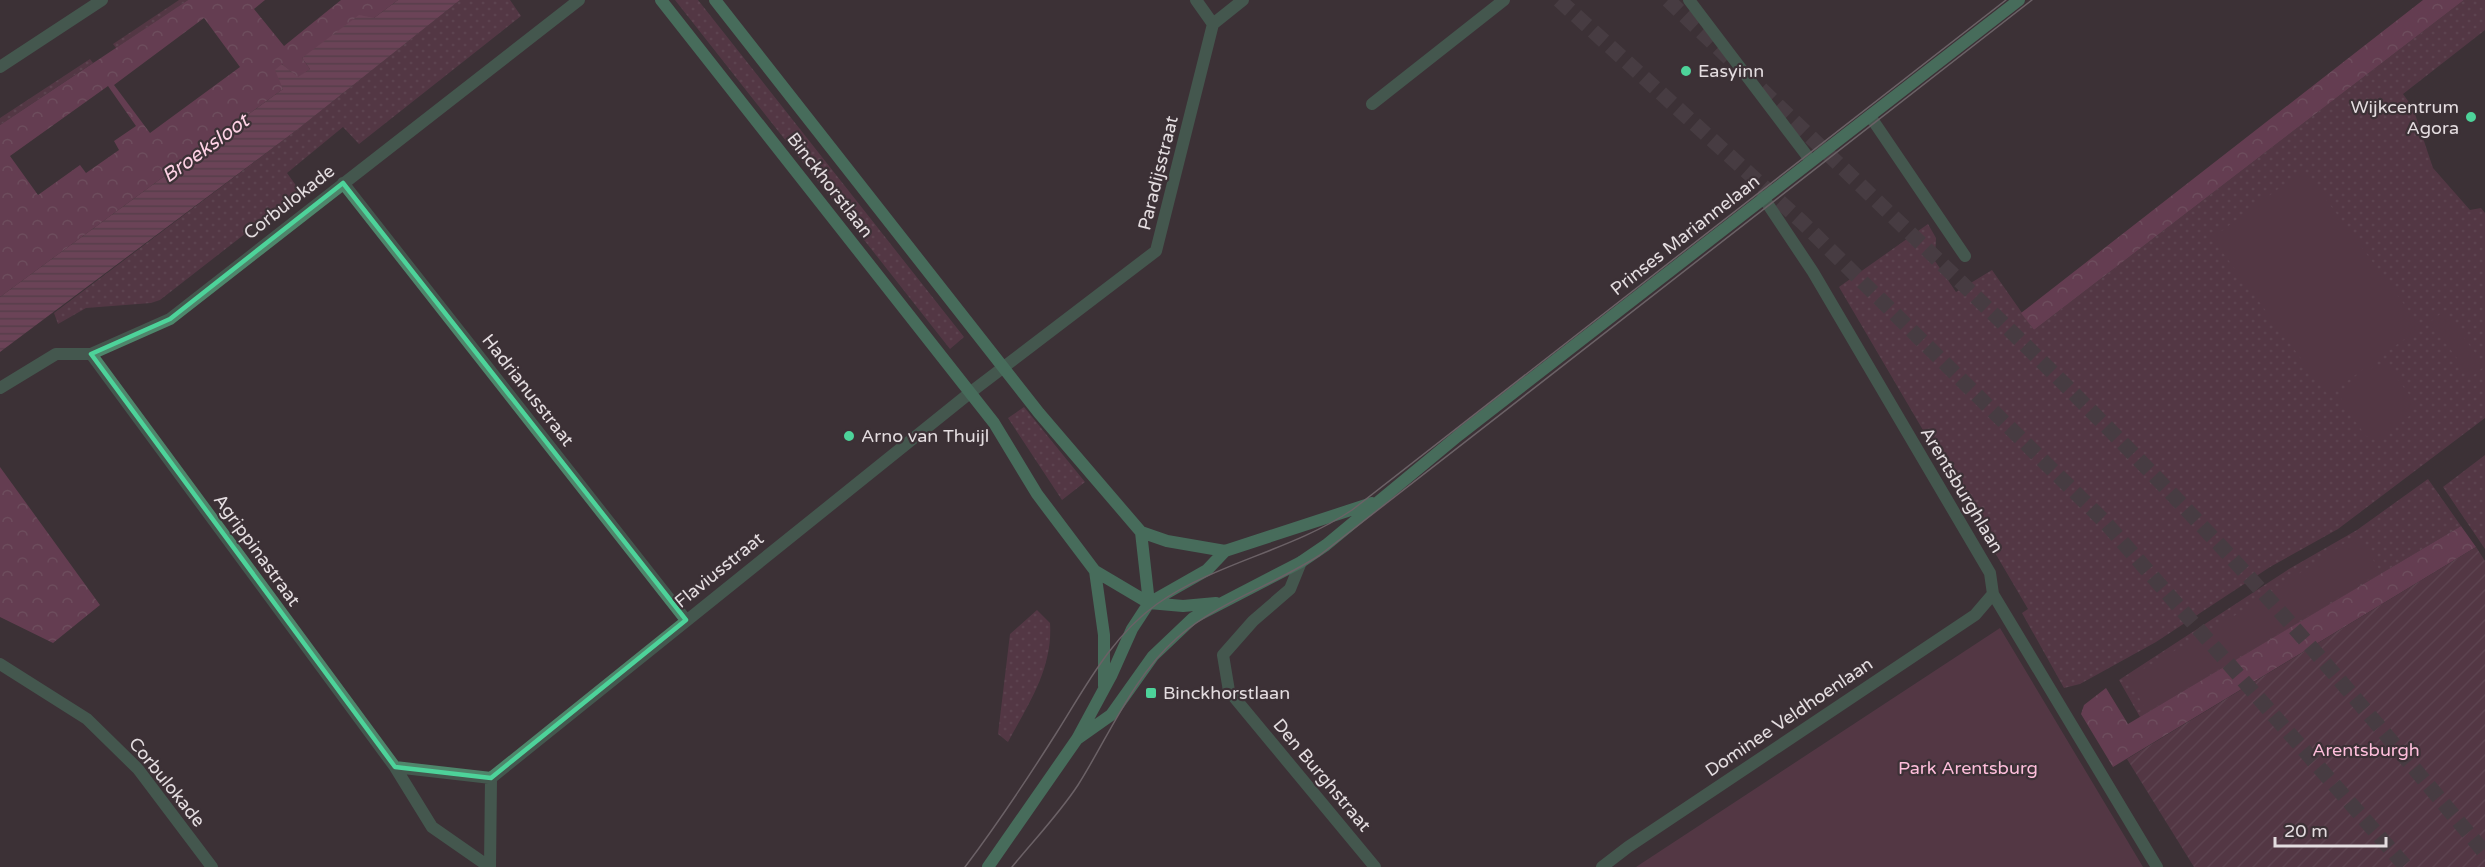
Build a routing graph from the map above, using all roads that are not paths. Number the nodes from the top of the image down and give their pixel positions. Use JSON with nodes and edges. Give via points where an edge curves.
{"nodes":[{"id":1,"x":102,"y":0,"type":"edge"},
{"id":2,"x":579,"y":0,"type":"edge"},
{"id":3,"x":661,"y":0,"type":"edge"},
{"id":4,"x":715,"y":0,"type":"edge"},
{"id":5,"x":1196,"y":0,"type":"edge"},
{"id":6,"x":1243,"y":0,"type":"edge"},
{"id":7,"x":1504,"y":0,"type":"edge"},
{"id":8,"x":1689,"y":0,"type":"edge"},
{"id":9,"x":2019,"y":0,"type":"edge"},
{"id":10,"x":1213,"y":24,"type":"junction"},
{"id":11,"x":0,"y":67,"type":"edge"},
{"id":12,"x":1372,"y":104,"type":"dead end"},
{"id":13,"x":1870,"y":116,"type":"junction"},
{"id":14,"x":1811,"y":161,"type":"junction"},
{"id":15,"x":343,"y":183,"type":"junction"},
{"id":16,"x":1763,"y":197,"type":"junction"},
{"id":17,"x":1965,"y":256,"type":"dead end"},
{"id":18,"x":91,"y":354,"type":"junction"},
{"id":19,"x":1004,"y":368,"type":"junction"},
{"id":20,"x":0,"y":388,"type":"edge"},
{"id":21,"x":971,"y":392,"type":"junction"},
{"id":22,"x":1377,"y":502,"type":"junction"},
{"id":23,"x":1141,"y":532,"type":"junction"},
{"id":24,"x":1225,"y":551,"type":"junction"},
{"id":25,"x":1301,"y":562,"type":"junction"},
{"id":26,"x":1095,"y":571,"type":"junction"},
{"id":27,"x":1994,"y":594,"type":"junction"},
{"id":28,"x":1149,"y":603,"type":"junction"},
{"id":29,"x":1218,"y":603,"type":"junction"},
{"id":30,"x":686,"y":620,"type":"junction"},
{"id":31,"x":0,"y":664,"type":"edge"},
{"id":32,"x":1104,"y":690,"type":"junction"},
{"id":33,"x":1077,"y":739,"type":"junction"},
{"id":34,"x":395,"y":767,"type":"junction"},
{"id":35,"x":490,"y":778,"type":"junction"},
{"id":36,"x":489,"y":866,"type":"edge"},
{"id":37,"x":212,"y":867,"type":"edge"},
{"id":38,"x":988,"y":867,"type":"edge"},
{"id":39,"x":1375,"y":867,"type":"edge"},
{"id":40,"x":1602,"y":867,"type":"edge"},
{"id":41,"x":2157,"y":867,"type":"edge"}],
"edges":[{"from":1,"to":11,"type":"street"},
{"from":2,"to":15,"type":"street","name":"Corbulokade"},
{"from":3,"to":21,"type":"street","name":"Binckhorstlaan"},
{"from":4,"to":19,"type":"street","name":"Binckhorstlaan"},
{"from":5,"to":10,"type":"street"},
{"from":6,"to":10,"type":"street"},
{"from":7,"to":12,"type":"street"},
{"from":8,"to":14,"type":"street"},
{"from":9,"to":13,"type":"street","name":"Prinses Mariannelaan"},
{"from":10,"to":19,"type":"street","name":"Paradijsstraat","via":[[1156,251]]},
{"from":13,"to":14,"type":"street","name":"Prinses Mariannelaan"},
{"from":13,"to":17,"type":"street"},
{"from":14,"to":16,"type":"street","name":"Prinses Mariannelaan"},
{"from":15,"to":18,"type":"street","name":"Corbulokade","via":[[170,319]]},
{"from":15,"to":30,"type":"street","name":"Hadrianusstraat"},
{"from":16,"to":22,"type":"street","name":"Prinses Mariannelaan"},
{"from":16,"to":27,"type":"street","name":"Arentsburghlaan","via":[[1813,272],[1990,573]]},
{"from":18,"to":20,"type":"street","name":"Corbulokade","via":[[56,354]]},
{"from":18,"to":34,"type":"street","name":"Agrippinastraat"},
{"from":19,"to":21,"type":"street"},
{"from":19,"to":23,"type":"street","name":"Binckhorstlaan"},
{"from":21,"to":26,"type":"street","name":"Binckhorstlaan","via":[[1054,519]]},
{"from":21,"to":30,"type":"street","name":"Flaviusstraat"},
{"from":22,"to":24,"type":"street","name":"Prinses Mariannelaan"},
{"from":22,"to":25,"type":"street","name":"Prinses Mariannelaan"},
{"from":23,"to":24,"type":"street","via":[[1167,541]]},
{"from":23,"to":28,"type":"street"},
{"from":24,"to":28,"type":"street","name":"Prinses Mariannelaan","via":[[1207,570]]},
{"from":25,"to":29,"type":"street","name":"Prinses Mariannelaan"},
{"from":25,"to":39,"type":"street","name":"Den Burghstraat","via":[[1290,590],[1253,621],[1223,655],[1229,691]]},
{"from":26,"to":28,"type":"street","name":"Binckhorstlaan"},
{"from":26,"to":32,"type":"street","via":[[1104,635]]},
{"from":27,"to":40,"type":"street","name":"Dominee Veldhoenlaan","via":[[1975,615]]},
{"from":27,"to":41,"type":"street","name":"Arentsburghlaan"},
{"from":28,"to":29,"type":"street","name":"Binckhorstlaan"},
{"from":28,"to":32,"type":"street","name":"Prinses Mariannelaan","via":[[1132,629]]},
{"from":29,"to":33,"type":"street","name":"Prinses Mariannelaan","via":[[1170,638],[1111,715]]},
{"from":30,"to":35,"type":"street","name":"Flaviusstraat"},
{"from":31,"to":37,"type":"street","name":"Corbulokade","via":[[87,719],[138,769]]},
{"from":32,"to":33,"type":"street","name":"Prinses Mariannelaan"},
{"from":33,"to":38,"type":"street","name":"Prinses Mariannelaan"},
{"from":34,"to":35,"type":"street"},
{"from":34,"to":36,"type":"street","name":"Agrippinastraat","via":[[432,827]]},
{"from":35,"to":36,"type":"street","name":"Agrippinastraat"}]}
